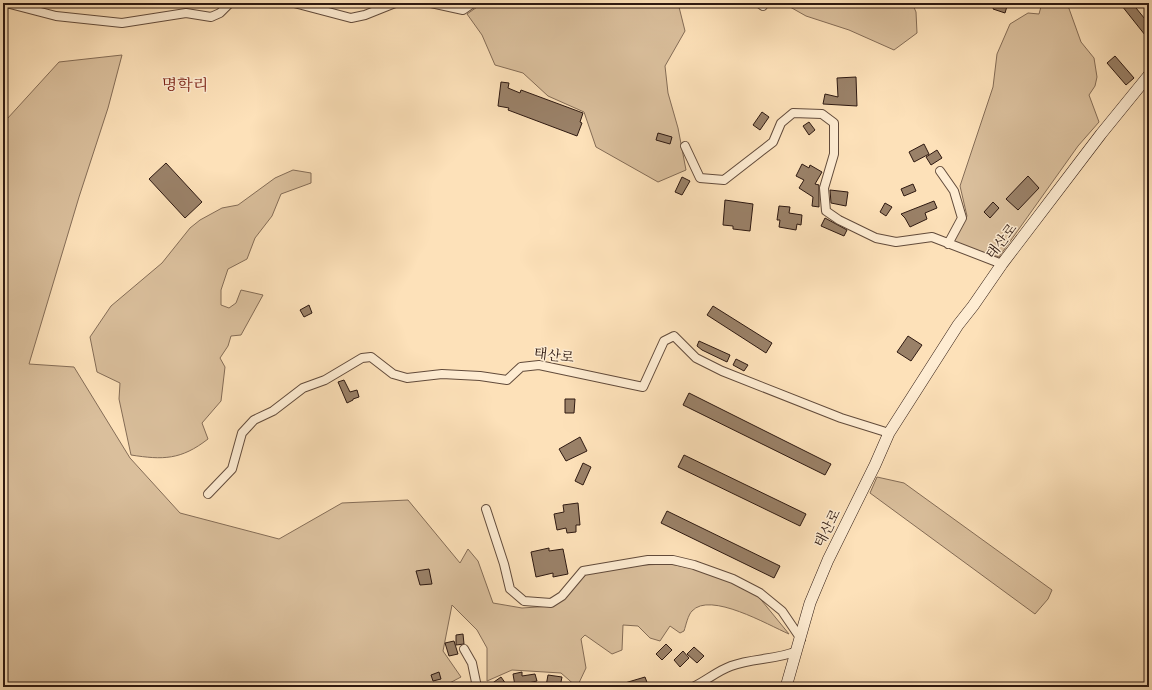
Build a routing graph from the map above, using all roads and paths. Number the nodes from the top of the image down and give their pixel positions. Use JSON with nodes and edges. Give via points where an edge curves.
{"nodes":[{"id":1,"x":6,"y":3,"type":"edge"},
{"id":2,"x":230,"y":3,"type":"edge"},
{"id":3,"x":294,"y":3,"type":"edge"},
{"id":4,"x":395,"y":3,"type":"edge"},
{"id":5,"x":431,"y":3,"type":"edge"},
{"id":6,"x":473,"y":3,"type":"edge"},
{"id":7,"x":1149,"y":75,"type":"edge"},
{"id":8,"x":686,"y":146,"type":"dead end"},
{"id":9,"x":940,"y":171,"type":"dead end"},
{"id":10,"x":948,"y":244,"type":"junction"},
{"id":11,"x":1002,"y":264,"type":"junction"},
{"id":12,"x":889,"y":433,"type":"junction"},
{"id":13,"x":208,"y":494,"type":"dead end"},
{"id":14,"x":486,"y":509,"type":"dead end"},
{"id":15,"x":801,"y":639,"type":"junction"},
{"id":16,"x":464,"y":650,"type":"dead end"},
{"id":17,"x":797,"y":651,"type":"junction"},
{"id":18,"x":477,"y":687,"type":"edge"},
{"id":19,"x":693,"y":687,"type":"edge"},
{"id":20,"x":786,"y":687,"type":"edge"}],
"edges":[{"from":1,"to":2,"type":"street","via":[[56,16],[122,24],[186,13],[211,17],[220,13]]},
{"from":3,"to":4,"type":"street","via":[[351,18]]},
{"from":5,"to":6,"type":"street","via":[[463,10]]},
{"from":7,"to":11,"type":"street","name":"태산로"},
{"from":8,"to":10,"type":"street","via":[[700,178],[724,180],[773,142],[781,123],[793,113],[822,114],[834,123],[834,154],[824,188],[826,211],[876,238],[896,242],[932,237]]},
{"from":9,"to":10,"type":"street","via":[[954,191],[962,218]]},
{"from":10,"to":11,"type":"street"},
{"from":11,"to":12,"type":"street","name":"태산로","via":[[958,325]]},
{"from":12,"to":13,"type":"street","name":"태산로","via":[[841,418],[722,371],[696,358],[674,336],[664,341],[643,387],[538,365],[521,367],[507,380],[442,374],[407,378],[393,374],[371,357],[362,358],[325,380],[303,388],[273,411],[254,420],[242,434],[232,469]]},
{"from":12,"to":15,"type":"street","name":"태산로","via":[[876,465],[828,560],[810,603]]},
{"from":14,"to":15,"type":"street","via":[[510,589],[524,601],[551,603],[562,596],[583,571],[648,560],[673,560],[694,565],[760,593],[782,611]]},
{"from":15,"to":17,"type":"street","name":"태산로"},
{"from":16,"to":18,"type":"street","via":[[472,663]]},
{"from":17,"to":19,"type":"street","via":[[786,656],[731,666]]},
{"from":17,"to":20,"type":"street","name":"태산로"}]}
